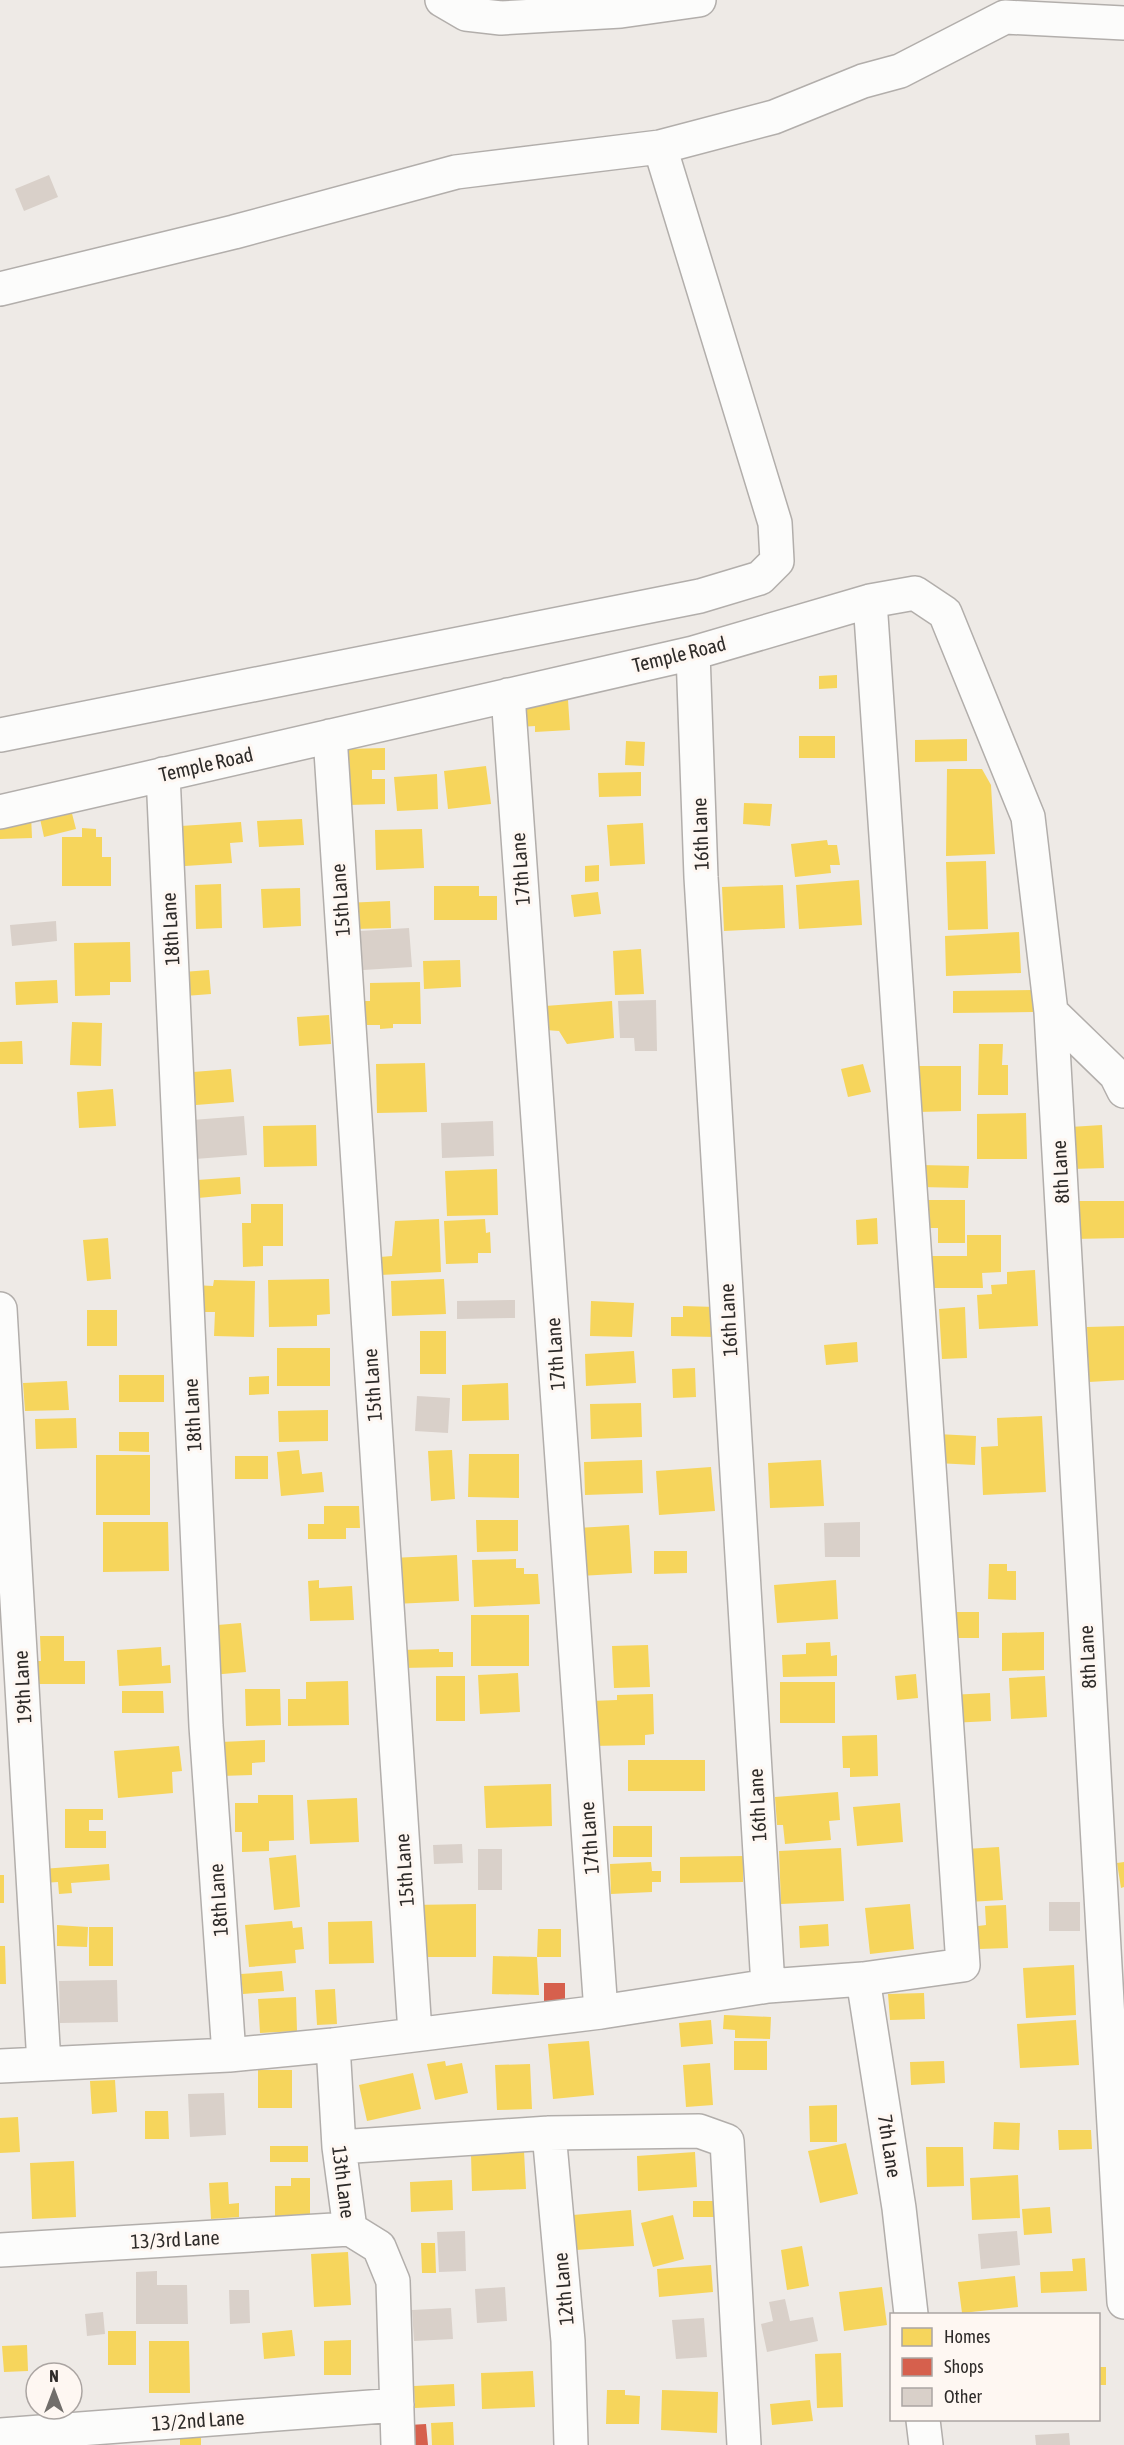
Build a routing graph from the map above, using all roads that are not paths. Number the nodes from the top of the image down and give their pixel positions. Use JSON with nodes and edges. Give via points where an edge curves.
{"nodes":[{"id":1,"x":442,"y":0,"type":"edge"},
{"id":2,"x":699,"y":0,"type":"edge"},
{"id":3,"x":1124,"y":23,"type":"edge"},
{"id":4,"x":660,"y":147,"type":"junction"},
{"id":5,"x":0,"y":289,"type":"edge"},
{"id":6,"x":870,"y":601,"type":"junction"},
{"id":7,"x":693,"y":652,"type":"junction"},
{"id":8,"x":508,"y":695,"type":"junction"},
{"id":9,"x":0,"y":735,"type":"edge"},
{"id":10,"x":330,"y":736,"type":"junction"},
{"id":11,"x":163,"y":774,"type":"junction"},
{"id":12,"x":0,"y":812,"type":"edge"},
{"id":13,"x":1051,"y":1012,"type":"junction"},
{"id":14,"x":1124,"y":1091,"type":"edge"},
{"id":15,"x":0,"y":1310,"type":"edge"},
{"id":16,"x":863,"y":1979,"type":"junction"},
{"id":17,"x":768,"y":1986,"type":"junction"},
{"id":18,"x":601,"y":2012,"type":"junction"},
{"id":19,"x":415,"y":2033,"type":"junction"},
{"id":20,"x":333,"y":2045,"type":"junction"},
{"id":21,"x":229,"y":2055,"type":"junction"},
{"id":22,"x":44,"y":2064,"type":"junction"},
{"id":23,"x":0,"y":2066,"type":"edge"},
{"id":24,"x":549,"y":2133,"type":"junction"},
{"id":25,"x":339,"y":2147,"type":"junction"},
{"id":26,"x":350,"y":2229,"type":"junction"},
{"id":27,"x":0,"y":2250,"type":"edge"},
{"id":28,"x":1124,"y":2302,"type":"edge"},
{"id":29,"x":912,"y":2313,"type":"edge"},
{"id":30,"x":396,"y":2405,"type":"junction"},
{"id":31,"x":923,"y":2421,"type":"edge"},
{"id":32,"x":0,"y":2434,"type":"edge"},
{"id":33,"x":398,"y":2445,"type":"edge"},
{"id":34,"x":571,"y":2445,"type":"edge"},
{"id":35,"x":744,"y":2445,"type":"edge"},
{"id":36,"x":926,"y":2445,"type":"edge"}],
"edges":[{"from":1,"to":2,"type":"street","via":[[466,14],[501,18],[621,11]]},
{"from":3,"to":4,"type":"street","via":[[1005,17],[900,71],[863,81],[774,117]]},
{"from":4,"to":5,"type":"street","via":[[456,172]]},
{"from":4,"to":9,"type":"street","via":[[775,523],[777,561],[760,578],[700,596]]},
{"from":6,"to":7,"type":"street","name":"Temple Road"},
{"from":6,"to":13,"type":"street","name":"Temple Road","via":[[915,593],[945,613],[1028,817]]},
{"from":6,"to":16,"type":"street","via":[[963,1965]]},
{"from":7,"to":8,"type":"street","name":"Temple Road"},
{"from":7,"to":17,"type":"street","name":"16th Lane","via":[[701,877]]},
{"from":8,"to":10,"type":"street","name":"Temple Road"},
{"from":8,"to":18,"type":"street","name":"17th Lane"},
{"from":10,"to":11,"type":"street","name":"Temple Road"},
{"from":10,"to":19,"type":"street","name":"15th Lane"},
{"from":11,"to":12,"type":"street","name":"Temple Road"},
{"from":11,"to":21,"type":"street","name":"18th Lane","via":[[206,1726]]},
{"from":13,"to":14,"type":"street","via":[[1116,1076]]},
{"from":13,"to":28,"type":"street","name":"8th Lane"},
{"from":15,"to":22,"type":"street","name":"19th Lane"},
{"from":16,"to":17,"type":"street"},
{"from":16,"to":29,"type":"street","name":"7th Lane"},
{"from":17,"to":18,"type":"street"},
{"from":18,"to":19,"type":"street"},
{"from":19,"to":20,"type":"street"},
{"from":20,"to":21,"type":"street"},
{"from":20,"to":25,"type":"street","name":"13th Lane"},
{"from":21,"to":22,"type":"street"},
{"from":22,"to":23,"type":"street"},
{"from":24,"to":25,"type":"street"},
{"from":24,"to":34,"type":"street","name":"12th Lane","via":[[568,2341]]},
{"from":24,"to":35,"type":"street","via":[[699,2131],[727,2141]]},
{"from":25,"to":26,"type":"street","name":"13th Lane"},
{"from":26,"to":27,"type":"street","name":"13/3rd Lane"},
{"from":26,"to":30,"type":"street","name":"13th Lane","via":[[379,2247],[393,2281]]},
{"from":30,"to":32,"type":"street","name":"13/2nd Lane"},
{"from":30,"to":33,"type":"street","name":"13th Lane"},
{"from":31,"to":36,"type":"street"}]}
